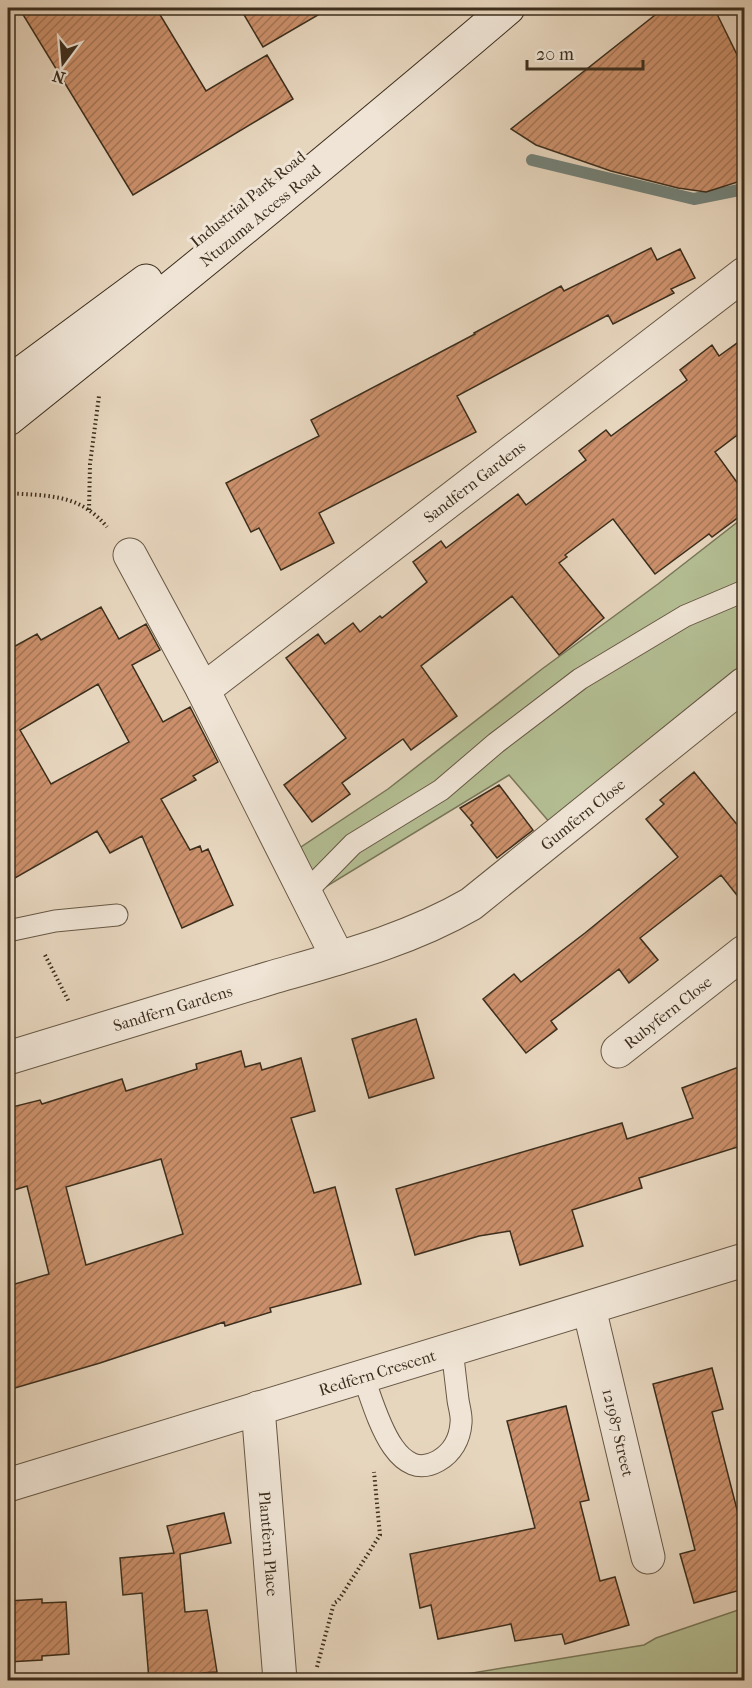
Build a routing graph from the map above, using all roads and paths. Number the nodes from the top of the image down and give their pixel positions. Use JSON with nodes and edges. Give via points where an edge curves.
{"nodes":[{"id":1,"x":482,"y":8,"type":"edge"},
{"id":2,"x":508,"y":8,"type":"edge"},
{"id":3,"x":744,"y":274,"type":"edge"},
{"id":4,"x":8,"y":382,"type":"edge"},
{"id":5,"x":99,"y":396,"type":"dead end"},
{"id":6,"x":8,"y":419,"type":"edge"},
{"id":7,"x":8,"y":493,"type":"edge"},
{"id":8,"x":89,"y":510,"type":"junction"},
{"id":9,"x":130,"y":555,"type":"joint"},
{"id":10,"x":744,"y":591,"type":"edge"},
{"id":11,"x":744,"y":684,"type":"edge"},
{"id":12,"x":203,"y":690,"type":"junction"},
{"id":13,"x":305,"y":893,"type":"junction"},
{"id":14,"x":117,"y":915,"type":"dead end"},
{"id":15,"x":8,"y":931,"type":"edge"},
{"id":16,"x":412,"y":933,"type":"joint"},
{"id":17,"x":41,"y":947,"type":"dead end"},
{"id":18,"x":744,"y":952,"type":"edge"},
{"id":19,"x":338,"y":958,"type":"junction"},
{"id":20,"x":61,"y":986,"type":"dead end"},
{"id":21,"x":618,"y":1051,"type":"dead end"},
{"id":22,"x":8,"y":1058,"type":"edge"},
{"id":23,"x":744,"y":1260,"type":"edge"},
{"id":24,"x":589,"y":1308,"type":"junction"},
{"id":25,"x":452,"y":1349,"type":"junction"},
{"id":26,"x":363,"y":1376,"type":"junction"},
{"id":27,"x":258,"y":1408,"type":"junction"},
{"id":28,"x":381,"y":1425,"type":"junction"},
{"id":29,"x":8,"y":1485,"type":"edge"},
{"id":30,"x":648,"y":1557,"type":"dead end"},
{"id":31,"x":316,"y":1670,"type":"dead end"},
{"id":32,"x":280,"y":1680,"type":"edge"}],
"edges":[{"from":1,"to":4,"type":"street","name":"Industrial Park Road","via":[[142,284]]},
{"from":2,"to":6,"type":"street","name":"Ntuzuma Access Road","via":[[350,142]]},
{"from":3,"to":12,"type":"street","name":"Sandfern Gardens"},
{"from":5,"to":8,"type":"path","via":[[90,464]]},
{"from":7,"to":8,"type":"path","via":[[70,499]]},
{"from":8,"to":9,"type":"path"},
{"from":9,"to":12,"type":"street"},
{"from":10,"to":13,"type":"lane","via":[[685,616],[580,679],[441,790],[353,844]]},
{"from":11,"to":16,"type":"street","name":"Gumfern Close","via":[[471,904]]},
{"from":12,"to":13,"type":"street"},
{"from":13,"to":19,"type":"street"},
{"from":14,"to":15,"type":"lane","via":[[55,921]]},
{"from":16,"to":19,"type":"street","name":"Sandfern Gardens"},
{"from":17,"to":20,"type":"path"},
{"from":18,"to":21,"type":"street","name":"Rubyfern Close"},
{"from":19,"to":22,"type":"street","name":"Sandfern Gardens"},
{"from":23,"to":24,"type":"street","name":"Redfern Crescent"},
{"from":24,"to":25,"type":"street","name":"Redfern Crescent"},
{"from":24,"to":30,"type":"street","name":"121987 Street"},
{"from":25,"to":26,"type":"street","name":"Redfern Crescent"},
{"from":25,"to":28,"type":"lane","via":[[461,1423],[448,1455],[432,1464],[410,1462],[391,1448]]},
{"from":26,"to":27,"type":"street","name":"Redfern Crescent"},
{"from":26,"to":28,"type":"lane"},
{"from":27,"to":29,"type":"street","name":"Redfern Crescent"},
{"from":27,"to":32,"type":"street","name":"Plantfern Place"},
{"from":28,"to":31,"type":"path","via":[[372,1454],[380,1534],[334,1603]]}]}
